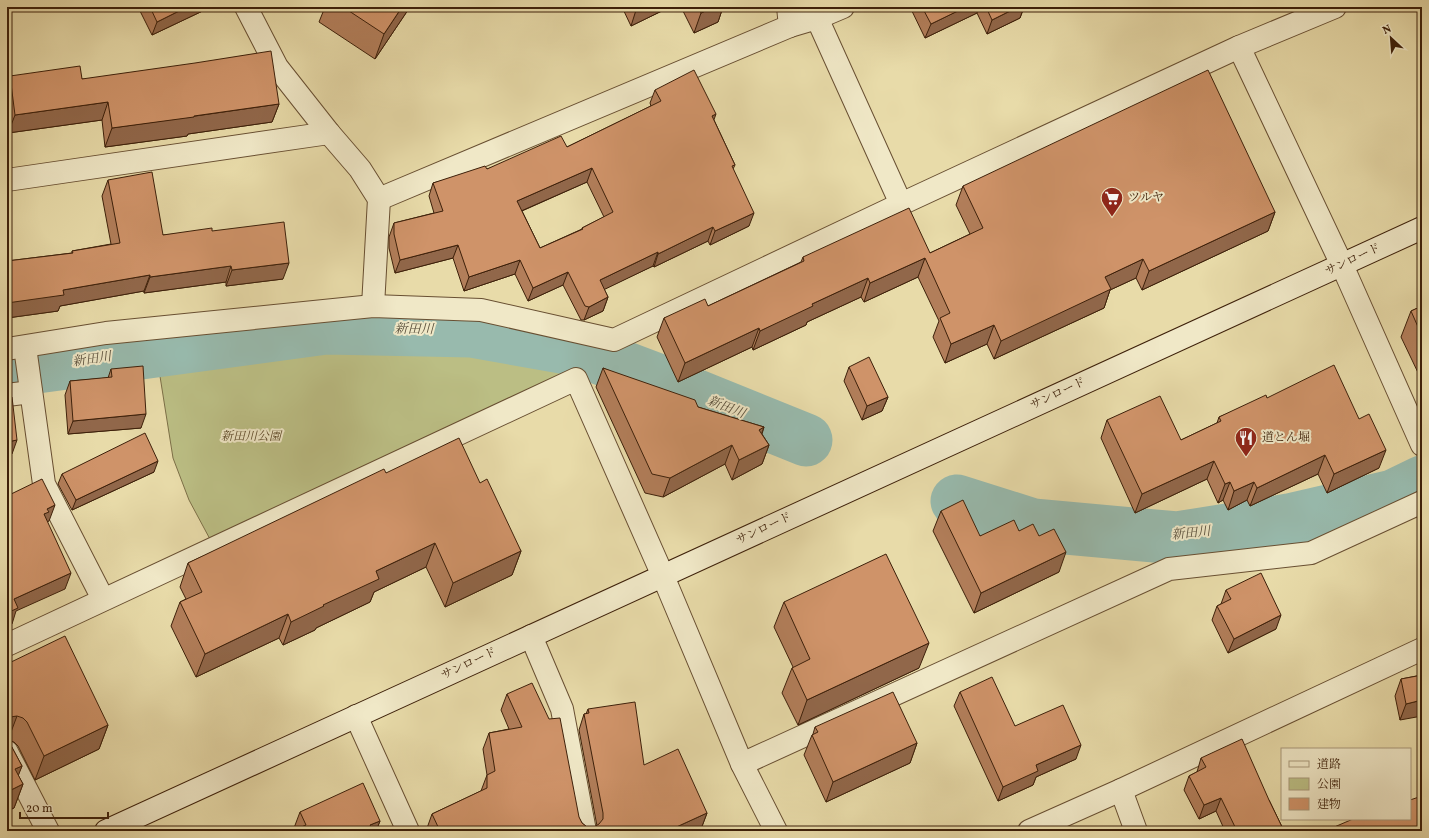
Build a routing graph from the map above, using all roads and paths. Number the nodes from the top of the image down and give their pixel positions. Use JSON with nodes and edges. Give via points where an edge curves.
{"nodes":[{"id":1,"x":246,"y":7,"type":"edge"},
{"id":2,"x":843,"y":7,"type":"edge"},
{"id":3,"x":1331,"y":8,"type":"edge"},
{"id":4,"x":789,"y":16,"type":"edge"},
{"id":5,"x":817,"y":18,"type":"junction"},
{"id":6,"x":1239,"y":47,"type":"junction"},
{"id":7,"x":329,"y":132,"type":"junction"},
{"id":8,"x":7,"y":180,"type":"edge"},
{"id":9,"x":379,"y":199,"type":"junction"},
{"id":10,"x":901,"y":204,"type":"junction"},
{"id":11,"x":1422,"y":228,"type":"edge"},
{"id":12,"x":1342,"y":265,"type":"junction"},
{"id":13,"x":373,"y":306,"type":"junction"},
{"id":14,"x":19,"y":350,"type":"edge"},
{"id":15,"x":31,"y":387,"type":"junction"},
{"id":16,"x":7,"y":395,"type":"edge"},
{"id":17,"x":1422,"y":445,"type":"edge"},
{"id":18,"x":1422,"y":502,"type":"edge"},
{"id":19,"x":663,"y":576,"type":"junction"},
{"id":20,"x":103,"y":599,"type":"junction"},
{"id":21,"x":532,"y":636,"type":"junction"},
{"id":22,"x":7,"y":645,"type":"edge"},
{"id":23,"x":1422,"y":649,"type":"edge"},
{"id":24,"x":356,"y":716,"type":"junction"},
{"id":25,"x":7,"y":752,"type":"edge"},
{"id":26,"x":742,"y":764,"type":"junction"},
{"id":27,"x":1122,"y":790,"type":"junction"},
{"id":28,"x":48,"y":831,"type":"edge"},
{"id":29,"x":106,"y":831,"type":"edge"},
{"id":30,"x":408,"y":831,"type":"edge"},
{"id":31,"x":585,"y":831,"type":"edge"},
{"id":32,"x":776,"y":831,"type":"edge"},
{"id":33,"x":1029,"y":831,"type":"edge"},
{"id":34,"x":1136,"y":831,"type":"edge"}],
"edges":[{"from":1,"to":7,"type":"street","via":[[276,67]]},
{"from":2,"to":5,"type":"street"},
{"from":3,"to":6,"type":"street"},
{"from":4,"to":5,"type":"street"},
{"from":4,"to":9,"type":"street"},
{"from":5,"to":10,"type":"street"},
{"from":6,"to":10,"type":"street"},
{"from":6,"to":12,"type":"street"},
{"from":7,"to":8,"type":"street"},
{"from":7,"to":9,"type":"street","via":[[360,169]]},
{"from":9,"to":13,"type":"street"},
{"from":10,"to":13,"type":"street","via":[[614,340],[481,310]]},
{"from":11,"to":12,"type":"street","name":"サンロード"},
{"from":12,"to":17,"type":"street"},
{"from":12,"to":19,"type":"street","name":"サンロード"},
{"from":13,"to":14,"type":"street","via":[[106,334]]},
{"from":14,"to":15,"type":"street"},
{"from":15,"to":16,"type":"street"},
{"from":15,"to":20,"type":"street","via":[[44,484]]},
{"from":18,"to":26,"type":"street","via":[[1312,553],[1169,569]]},
{"from":19,"to":20,"type":"street","via":[[576,379]]},
{"from":19,"to":21,"type":"street","name":"サンロード"},
{"from":19,"to":26,"type":"street"},
{"from":20,"to":22,"type":"street"},
{"from":21,"to":24,"type":"street","name":"サンロード"},
{"from":21,"to":31,"type":"street","via":[[562,709]]},
{"from":23,"to":27,"type":"street"},
{"from":24,"to":29,"type":"street","name":"サンロード"},
{"from":24,"to":30,"type":"street"},
{"from":25,"to":28,"type":"street"},
{"from":26,"to":32,"type":"street"},
{"from":27,"to":33,"type":"street"},
{"from":27,"to":34,"type":"street"}]}
